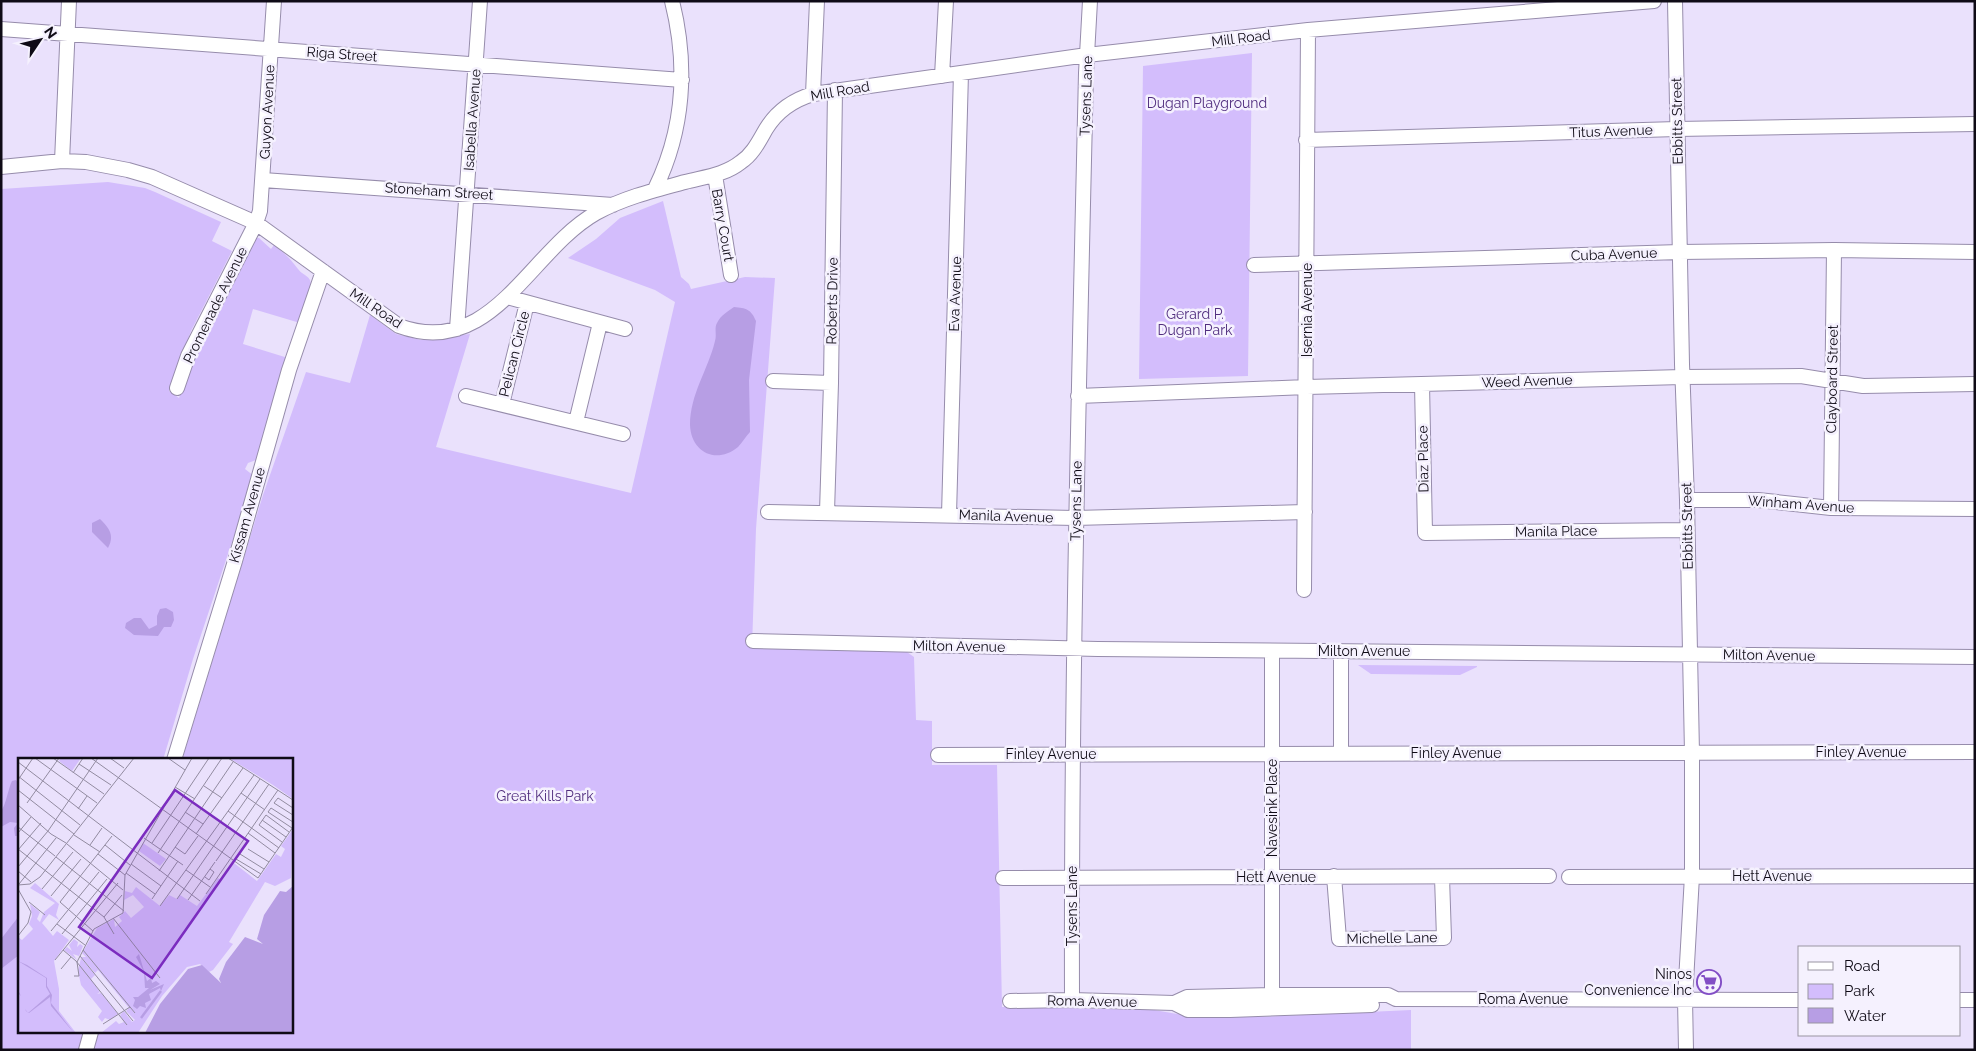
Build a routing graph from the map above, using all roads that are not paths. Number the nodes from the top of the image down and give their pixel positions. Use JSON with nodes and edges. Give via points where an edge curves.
{"nodes":[{"id":1,"x":69,"y":1,"type":"edge"},
{"id":2,"x":274,"y":1,"type":"edge"},
{"id":3,"x":480,"y":1,"type":"edge"},
{"id":4,"x":672,"y":1,"type":"edge"},
{"id":5,"x":817,"y":1,"type":"edge"},
{"id":6,"x":946,"y":1,"type":"edge"},
{"id":7,"x":1090,"y":1,"type":"edge"},
{"id":8,"x":1654,"y":1,"type":"edge"},
{"id":9,"x":1675,"y":1,"type":"edge"},
{"id":10,"x":1,"y":29,"type":"edge"},
{"id":11,"x":1308,"y":30,"type":"junction"},
{"id":12,"x":67,"y":35,"type":"junction"},
{"id":13,"x":271,"y":48,"type":"junction"},
{"id":14,"x":1087,"y":55,"type":"junction"},
{"id":15,"x":476,"y":63,"type":"junction"},
{"id":16,"x":960,"y":73,"type":"junction"},
{"id":17,"x":942,"y":76,"type":"junction"},
{"id":18,"x":682,"y":80,"type":"junction"},
{"id":19,"x":835,"y":90,"type":"junction"},
{"id":20,"x":813,"y":94,"type":"junction"},
{"id":21,"x":1975,"y":124,"type":"edge"},
{"id":22,"x":1677,"y":129,"type":"junction"},
{"id":23,"x":1306,"y":140,"type":"junction"},
{"id":24,"x":62,"y":161,"type":"junction"},
{"id":25,"x":1,"y":167,"type":"edge"},
{"id":26,"x":714,"y":175,"type":"junction"},
{"id":27,"x":263,"y":180,"type":"junction"},
{"id":28,"x":655,"y":190,"type":"junction"},
{"id":29,"x":467,"y":193,"type":"junction"},
{"id":30,"x":614,"y":205,"type":"junction"},
{"id":31,"x":256,"y":223,"type":"junction"},
{"id":32,"x":1834,"y":250,"type":"junction"},
{"id":33,"x":1680,"y":252,"type":"junction"},
{"id":34,"x":1975,"y":252,"type":"edge"},
{"id":35,"x":1308,"y":264,"type":"junction"},
{"id":36,"x":1254,"y":265,"type":"dead end"},
{"id":37,"x":323,"y":271,"type":"junction"},
{"id":38,"x":731,"y":275,"type":"dead end"},
{"id":39,"x":507,"y":297,"type":"junction"},
{"id":40,"x":527,"y":303,"type":"junction"},
{"id":41,"x":600,"y":322,"type":"junction"},
{"id":42,"x":458,"y":329,"type":"junction"},
{"id":43,"x":625,"y":330,"type":"dead end"},
{"id":44,"x":1682,"y":377,"type":"junction"},
{"id":45,"x":773,"y":381,"type":"dead end"},
{"id":46,"x":1833,"y":381,"type":"junction"},
{"id":47,"x":831,"y":383,"type":"junction"},
{"id":48,"x":1422,"y":384,"type":"junction"},
{"id":49,"x":1975,"y":384,"type":"edge"},
{"id":50,"x":1307,"y":386,"type":"junction"},
{"id":51,"x":177,"y":388,"type":"dead end"},
{"id":52,"x":466,"y":396,"type":"dead end"},
{"id":53,"x":1078,"y":396,"type":"junction"},
{"id":54,"x":502,"y":404,"type":"junction"},
{"id":55,"x":576,"y":422,"type":"junction"},
{"id":56,"x":623,"y":434,"type":"dead end"},
{"id":57,"x":1687,"y":500,"type":"junction"},
{"id":58,"x":1831,"y":508,"type":"junction"},
{"id":59,"x":1975,"y":509,"type":"edge"},
{"id":60,"x":768,"y":512,"type":"dead end"},
{"id":61,"x":827,"y":512,"type":"junction"},
{"id":62,"x":1305,"y":512,"type":"junction"},
{"id":63,"x":949,"y":514,"type":"junction"},
{"id":64,"x":1075,"y":518,"type":"junction"},
{"id":65,"x":1687,"y":530,"type":"junction"},
{"id":66,"x":1424,"y":533,"type":"joint"},
{"id":67,"x":1304,"y":590,"type":"dead end"},
{"id":68,"x":753,"y":641,"type":"dead end"},
{"id":69,"x":1074,"y":648,"type":"junction"},
{"id":70,"x":1272,"y":650,"type":"junction"},
{"id":71,"x":1341,"y":651,"type":"junction"},
{"id":72,"x":1690,"y":654,"type":"junction"},
{"id":73,"x":1975,"y":657,"type":"edge"},
{"id":74,"x":1975,"y":752,"type":"edge"},
{"id":75,"x":1692,"y":753,"type":"junction"},
{"id":76,"x":938,"y":754,"type":"dead end"},
{"id":77,"x":1072,"y":754,"type":"junction"},
{"id":78,"x":1272,"y":754,"type":"junction"},
{"id":79,"x":1341,"y":754,"type":"junction"},
{"id":80,"x":175,"y":758,"type":"edge"},
{"id":81,"x":1334,"y":876,"type":"junction"},
{"id":82,"x":1549,"y":876,"type":"dead end"},
{"id":83,"x":1692,"y":876,"type":"junction"},
{"id":84,"x":1975,"y":876,"type":"edge"},
{"id":85,"x":1272,"y":877,"type":"junction"},
{"id":86,"x":1442,"y":877,"type":"junction"},
{"id":87,"x":1569,"y":877,"type":"dead end"},
{"id":88,"x":1002,"y":878,"type":"dead end"},
{"id":89,"x":1072,"y":878,"type":"junction"},
{"id":90,"x":1272,"y":995,"type":"junction"},
{"id":91,"x":1396,"y":999,"type":"junction"},
{"id":92,"x":1072,"y":1000,"type":"junction"},
{"id":93,"x":1685,"y":1000,"type":"junction"},
{"id":94,"x":1798,"y":1000,"type":"edge"},
{"id":95,"x":1961,"y":1000,"type":"edge"},
{"id":96,"x":1975,"y":1000,"type":"edge"},
{"id":97,"x":1010,"y":1001,"type":"dead end"},
{"id":98,"x":1174,"y":1003,"type":"junction"},
{"id":99,"x":90,"y":1034,"type":"edge"},
{"id":100,"x":86,"y":1050,"type":"edge"},
{"id":101,"x":1686,"y":1050,"type":"edge"}],
"edges":[{"from":1,"to":12,"type":"street"},
{"from":2,"to":13,"type":"street","name":"Guyon Avenue"},
{"from":3,"to":15,"type":"street","name":"Isabella Avenue"},
{"from":4,"to":18,"type":"street","via":[[679,30]]},
{"from":5,"to":20,"type":"street"},
{"from":6,"to":17,"type":"street"},
{"from":7,"to":14,"type":"street","name":"Tysens Lane"},
{"from":8,"to":11,"type":"street","name":"Mill Road"},
{"from":9,"to":22,"type":"street","name":"Ebbitts Street"},
{"from":10,"to":12,"type":"street","name":"Riga Street"},
{"from":11,"to":14,"type":"street","name":"Mill Road"},
{"from":11,"to":23,"type":"street","name":"Isernia Avenue"},
{"from":12,"to":13,"type":"street","name":"Riga Street"},
{"from":12,"to":24,"type":"street"},
{"from":13,"to":15,"type":"street","name":"Riga Street"},
{"from":13,"to":27,"type":"street","name":"Guyon Avenue"},
{"from":14,"to":16,"type":"street","name":"Mill Road"},
{"from":14,"to":53,"type":"street","name":"Tysens Lane"},
{"from":15,"to":18,"type":"street","name":"Riga Street"},
{"from":15,"to":29,"type":"street","name":"Isabella Avenue"},
{"from":16,"to":17,"type":"street","name":"Mill Road"},
{"from":16,"to":63,"type":"street","name":"Eva Avenue"},
{"from":17,"to":19,"type":"street","name":"Mill Road"},
{"from":18,"to":28,"type":"street","via":[[674,140]]},
{"from":19,"to":20,"type":"street","name":"Mill Road"},
{"from":19,"to":47,"type":"street","name":"Roberts Drive"},
{"from":20,"to":26,"type":"street","name":"Mill Road","via":[[786,106],[775,116],[743,161]]},
{"from":21,"to":22,"type":"street","name":"Titus Avenue"},
{"from":22,"to":23,"type":"street","name":"Titus Avenue"},
{"from":22,"to":33,"type":"street","name":"Ebbitts Street"},
{"from":23,"to":35,"type":"street","name":"Isernia Avenue"},
{"from":24,"to":25,"type":"street","name":"Mill Road"},
{"from":24,"to":31,"type":"street","name":"Mill Road","via":[[105,166],[152,177]]},
{"from":26,"to":28,"type":"street","name":"Mill Road"},
{"from":26,"to":38,"type":"street","name":"Barry Court"},
{"from":27,"to":29,"type":"street","name":"Stoneham Street"},
{"from":27,"to":31,"type":"street","name":"Guyon Avenue"},
{"from":28,"to":30,"type":"street","name":"Mill Road"},
{"from":29,"to":30,"type":"street","name":"Stoneham Street"},
{"from":29,"to":42,"type":"street","name":"Isabella Avenue"},
{"from":30,"to":39,"type":"street","name":"Mill Road","via":[[579,224]]},
{"from":31,"to":37,"type":"street","name":"Mill Road"},
{"from":31,"to":51,"type":"street","name":"Promenade Avenue","via":[[188,356]]},
{"from":32,"to":33,"type":"street","name":"Cuba Avenue"},
{"from":32,"to":34,"type":"street","name":"Cuba Avenue"},
{"from":32,"to":46,"type":"street","name":"Clayboard Street"},
{"from":33,"to":35,"type":"street","name":"Cuba Avenue"},
{"from":33,"to":44,"type":"street","name":"Ebbitts Street"},
{"from":35,"to":36,"type":"street","name":"Cuba Avenue"},
{"from":35,"to":50,"type":"street","name":"Isernia Avenue"},
{"from":37,"to":42,"type":"street","name":"Mill Road","via":[[399,326],[412,331],[437,333]]},
{"from":37,"to":80,"type":"street","name":"Kissam Avenue","via":[[290,370]]},
{"from":39,"to":40,"type":"street","name":"Pelican Circle"},
{"from":39,"to":42,"type":"street","name":"Mill Road","via":[[479,319]]},
{"from":40,"to":41,"type":"street","name":"Pelican Circle"},
{"from":40,"to":54,"type":"street","name":"Pelican Circle"},
{"from":41,"to":43,"type":"street","name":"Pelican Circle"},
{"from":41,"to":55,"type":"street"},
{"from":44,"to":46,"type":"street","name":"Weed Avenue","via":[[1802,376]]},
{"from":44,"to":48,"type":"street","name":"Weed Avenue"},
{"from":44,"to":57,"type":"street","name":"Ebbitts Street"},
{"from":45,"to":47,"type":"street"},
{"from":46,"to":49,"type":"street","name":"Weed Avenue","via":[[1862,386]]},
{"from":46,"to":58,"type":"street","name":"Clayboard Street"},
{"from":47,"to":61,"type":"street","name":"Roberts Drive"},
{"from":48,"to":50,"type":"street","name":"Weed Avenue"},
{"from":48,"to":66,"type":"street","name":"Diaz Place"},
{"from":50,"to":53,"type":"street","name":"Weed Avenue"},
{"from":50,"to":62,"type":"street","name":"Isernia Avenue"},
{"from":52,"to":54,"type":"street","name":"Pelican Circle"},
{"from":53,"to":64,"type":"street","name":"Tysens Lane"},
{"from":54,"to":55,"type":"street","name":"Pelican Circle"},
{"from":55,"to":56,"type":"street","name":"Pelican Circle"},
{"from":57,"to":58,"type":"street","name":"Winham Avenue","via":[[1758,500]]},
{"from":57,"to":65,"type":"street","name":"Ebbitts Street"},
{"from":58,"to":59,"type":"street","name":"Winham Avenue"},
{"from":60,"to":61,"type":"street","name":"Manila Avenue"},
{"from":61,"to":63,"type":"street","name":"Manila Avenue"},
{"from":62,"to":64,"type":"street","name":"Manila Avenue"},
{"from":62,"to":67,"type":"street","name":"Isernia Avenue"},
{"from":63,"to":64,"type":"street","name":"Manila Avenue"},
{"from":64,"to":69,"type":"street","name":"Tysens Lane"},
{"from":65,"to":66,"type":"street","name":"Manila Place"},
{"from":65,"to":72,"type":"street","name":"Ebbitts Street"},
{"from":68,"to":69,"type":"street","name":"Milton Avenue"},
{"from":69,"to":70,"type":"street","name":"Milton Avenue"},
{"from":69,"to":77,"type":"street","name":"Tysens Lane"},
{"from":70,"to":71,"type":"street","name":"Milton Avenue"},
{"from":70,"to":78,"type":"street","name":"Navesink Place"},
{"from":71,"to":72,"type":"street","name":"Milton Avenue"},
{"from":71,"to":79,"type":"street"},
{"from":72,"to":73,"type":"street","name":"Milton Avenue"},
{"from":72,"to":75,"type":"street","name":"Ebbitts Street"},
{"from":74,"to":75,"type":"street","name":"Finley Avenue"},
{"from":75,"to":79,"type":"street","name":"Finley Avenue"},
{"from":75,"to":83,"type":"street","name":"Ebbitts Street"},
{"from":76,"to":77,"type":"street","name":"Finley Avenue"},
{"from":77,"to":78,"type":"street","name":"Finley Avenue"},
{"from":77,"to":89,"type":"street","name":"Tysens Lane"},
{"from":78,"to":79,"type":"street","name":"Finley Avenue"},
{"from":78,"to":85,"type":"street","name":"Navesink Place"},
{"from":81,"to":85,"type":"street","name":"Hett Avenue"},
{"from":81,"to":86,"type":"street","name":"Hett Avenue"},
{"from":81,"to":86,"type":"street","name":"Michelle Lane","via":[[1339,939],[1444,938]]},
{"from":82,"to":86,"type":"street","name":"Hett Avenue"},
{"from":83,"to":84,"type":"street","name":"Hett Avenue"},
{"from":83,"to":87,"type":"street","name":"Hett Avenue"},
{"from":83,"to":93,"type":"street","name":"Ebbitts Street"},
{"from":85,"to":89,"type":"street","name":"Hett Avenue"},
{"from":85,"to":90,"type":"street","name":"Navesink Place"},
{"from":88,"to":89,"type":"street","name":"Hett Avenue"},
{"from":89,"to":92,"type":"street","name":"Tysens Lane"},
{"from":90,"to":91,"type":"street","name":"Roma Avenue","via":[[1388,996]]},
{"from":90,"to":98,"type":"street","name":"Roma Avenue","via":[[1187,997]]},
{"from":91,"to":93,"type":"street","name":"Roma Avenue"},
{"from":91,"to":98,"type":"street","name":"Roma Avenue","via":[[1388,1004],[1230,1010],[1188,1010]]},
{"from":92,"to":97,"type":"street","name":"Roma Avenue"},
{"from":92,"to":98,"type":"street","name":"Roma Avenue"},
{"from":93,"to":94,"type":"street","name":"Roma Avenue"},
{"from":93,"to":101,"type":"street","name":"Ebbitts Street"},
{"from":95,"to":96,"type":"street"},
{"from":99,"to":100,"type":"street"}]}
